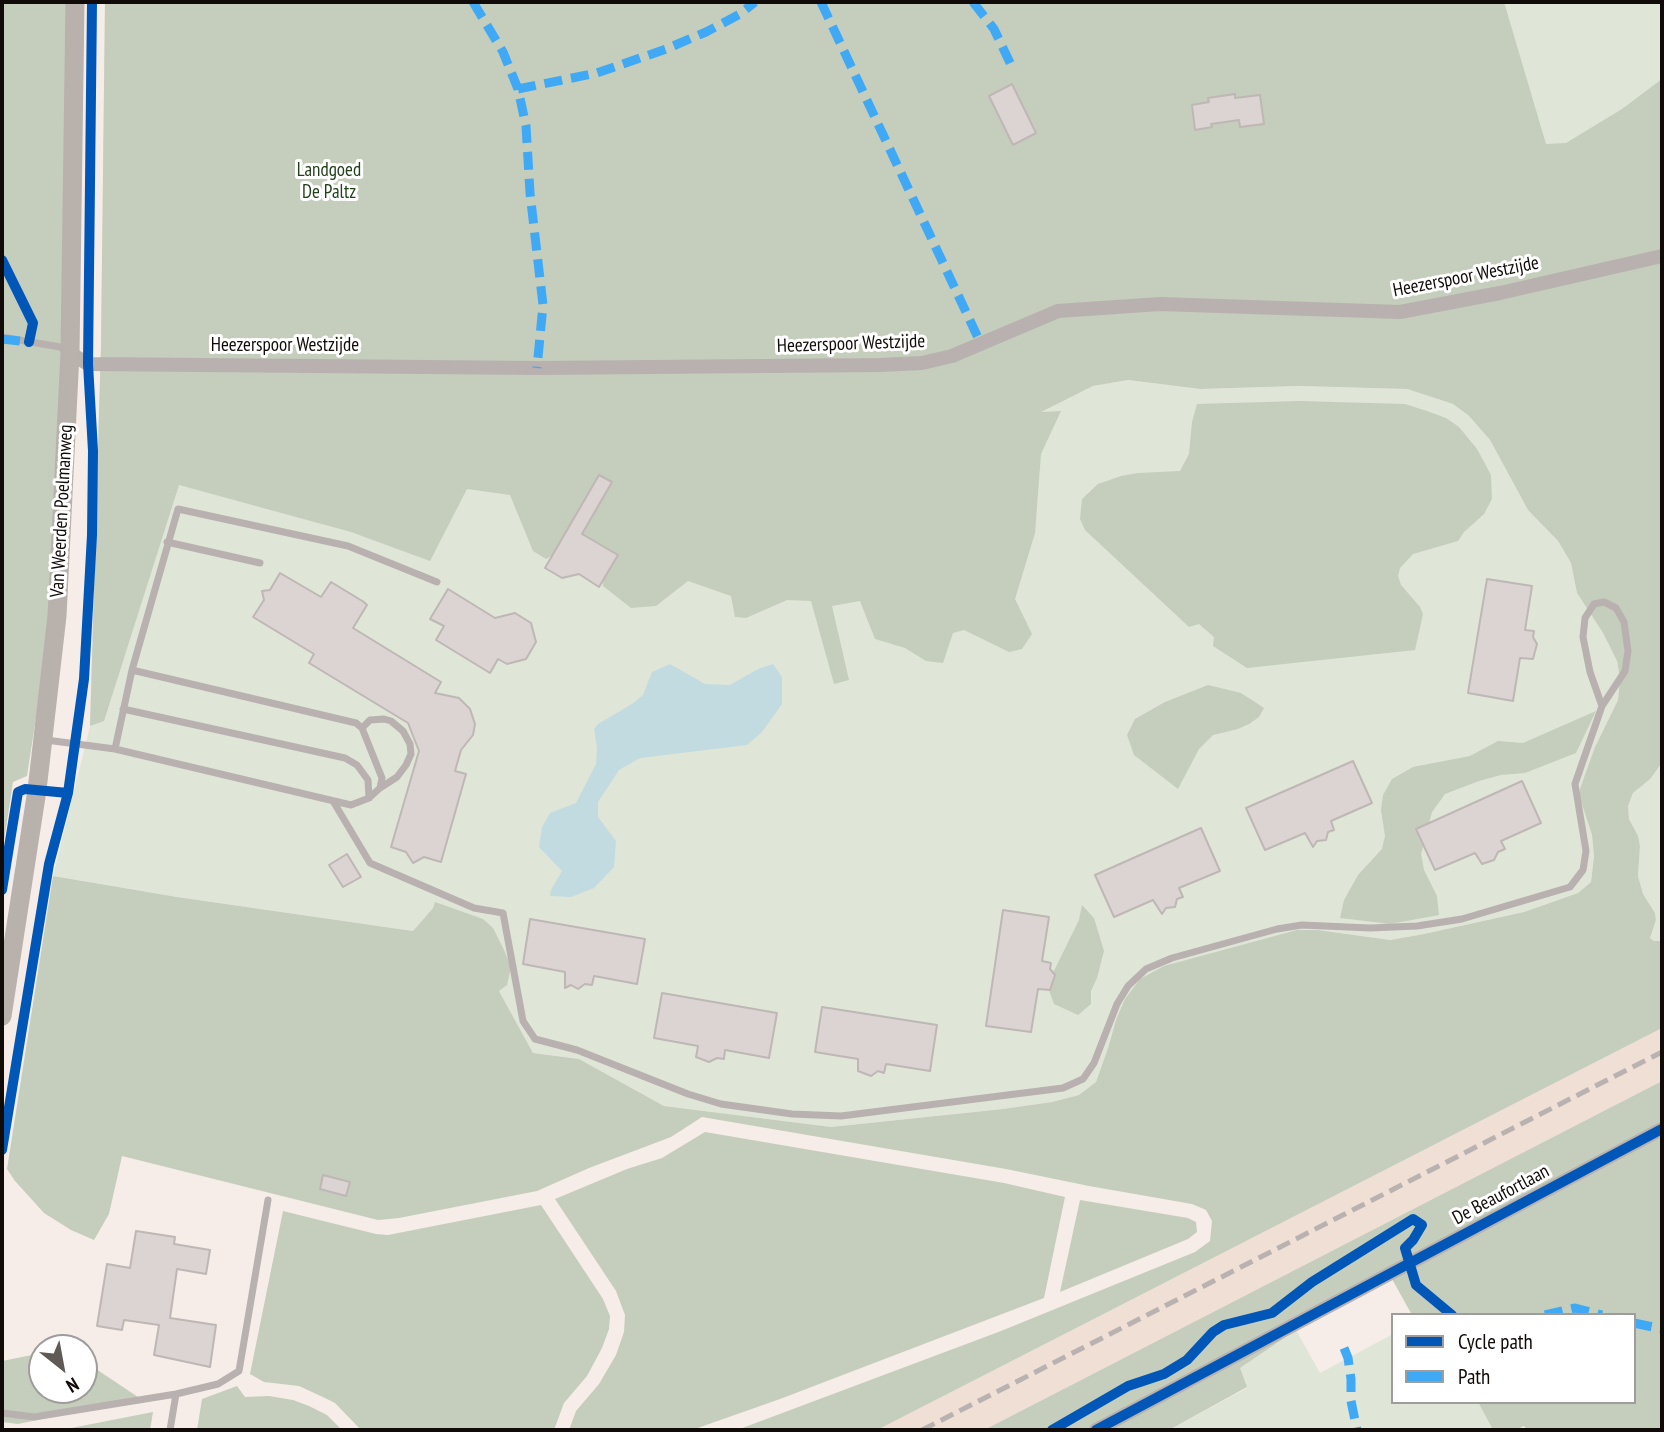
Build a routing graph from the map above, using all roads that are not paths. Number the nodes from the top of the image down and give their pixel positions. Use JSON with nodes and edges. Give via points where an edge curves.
{"nodes":[{"id":1,"x":75,"y":2,"type":"edge"},
{"id":2,"x":1662,"y":257,"type":"edge"},
{"id":3,"x":2,"y":337,"type":"edge"},
{"id":4,"x":70,"y":353,"type":"junction"},
{"id":5,"x":167,"y":542,"type":"junction"},
{"id":6,"x":260,"y":563,"type":"dead end"},
{"id":7,"x":438,"y":582,"type":"dead end"},
{"id":8,"x":132,"y":670,"type":"junction"},
{"id":9,"x":1602,"y":706,"type":"junction"},
{"id":10,"x":123,"y":709,"type":"junction"},
{"id":11,"x":362,"y":728,"type":"junction"},
{"id":12,"x":43,"y":739,"type":"junction"},
{"id":13,"x":115,"y":750,"type":"junction"},
{"id":14,"x":380,"y":788,"type":"junction"},
{"id":15,"x":369,"y":798,"type":"junction"},
{"id":16,"x":333,"y":801,"type":"junction"},
{"id":17,"x":4,"y":983,"type":"edge"},
{"id":18,"x":2,"y":1016,"type":"edge"},
{"id":19,"x":1662,"y":1129,"type":"edge"},
{"id":20,"x":268,"y":1200,"type":"dead end"},
{"id":21,"x":176,"y":1394,"type":"junction"},
{"id":22,"x":2,"y":1413,"type":"edge"},
{"id":23,"x":170,"y":1430,"type":"edge"},
{"id":24,"x":1096,"y":1430,"type":"edge"}],
"edges":[{"from":1,"to":4,"type":"main road","name":"Van Weerden Poelmanweg"},
{"from":2,"to":4,"type":"street","name":"Heezerspoor Westzijde","via":[[1400,312],[1160,304],[1058,311],[922,363],[537,368],[88,364]]},
{"from":3,"to":4,"type":"lane","via":[[60,347]]},
{"from":4,"to":12,"type":"main road","name":"Van Weerden Poelmanweg","via":[[57,615]]},
{"from":5,"to":6,"type":"lane"},
{"from":5,"to":7,"type":"lane","via":[[178,509],[348,546]]},
{"from":5,"to":8,"type":"lane"},
{"from":8,"to":10,"type":"lane"},
{"from":8,"to":11,"type":"lane"},
{"from":9,"to":9,"type":"lane","via":[[1625,671],[1628,651],[1624,622],[1616,608],[1604,602],[1594,604],[1585,618],[1583,637]]},
{"from":9,"to":16,"type":"lane","via":[[1575,784],[1586,851],[1583,870],[1570,887],[1462,919],[1370,928],[1302,925],[1172,958],[1146,969],[1128,986],[1083,1079],[1063,1088],[841,1116],[720,1104],[577,1050],[535,1039],[523,1021],[503,913],[474,908],[370,863]]},
{"from":10,"to":13,"type":"lane"},
{"from":10,"to":15,"type":"lane","via":[[345,758],[368,780]]},
{"from":11,"to":14,"type":"lane","via":[[380,770]]},
{"from":11,"to":14,"type":"lane","via":[[370,720],[391,721],[410,744],[406,765]]},
{"from":12,"to":13,"type":"lane"},
{"from":12,"to":17,"type":"main road","name":"Van Weerden Poelmanweg"},
{"from":13,"to":16,"type":"lane"},
{"from":14,"to":15,"type":"lane"},
{"from":15,"to":16,"type":"lane","via":[[352,805]]},
{"from":17,"to":18,"type":"main road","name":"Van Weerden Poelmanweg"},
{"from":19,"to":24,"type":"street","name":"De Beaufortlaan"},
{"from":20,"to":21,"type":"lane","via":[[239,1371],[218,1384]]},
{"from":21,"to":22,"type":"lane","via":[[34,1417]]},
{"from":21,"to":23,"type":"lane"}]}
